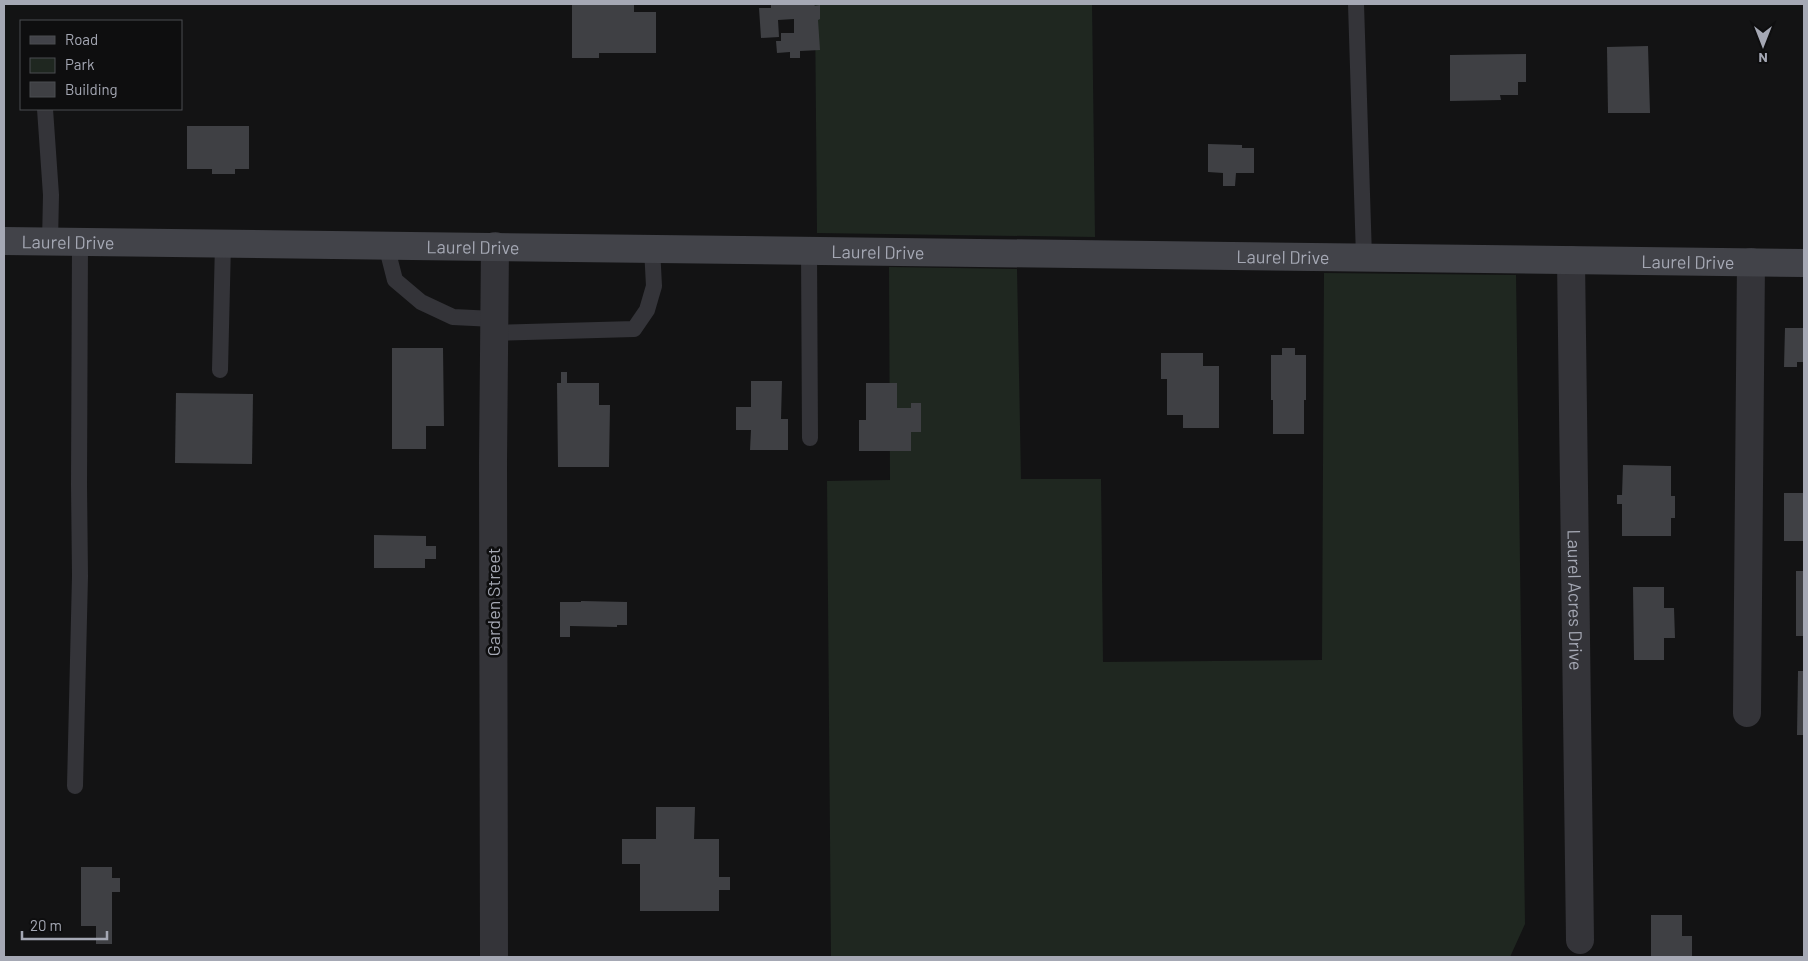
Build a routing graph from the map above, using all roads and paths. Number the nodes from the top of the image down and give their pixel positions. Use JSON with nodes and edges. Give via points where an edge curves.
{"nodes":[{"id":1,"x":1356,"y":4,"type":"edge"},
{"id":2,"x":45,"y":110,"type":"edge"},
{"id":3,"x":4,"y":241,"type":"edge"},
{"id":4,"x":50,"y":242,"type":"junction"},
{"id":5,"x":80,"y":242,"type":"junction"},
{"id":6,"x":223,"y":243,"type":"junction"},
{"id":7,"x":386,"y":245,"type":"junction"},
{"id":8,"x":495,"y":246,"type":"junction"},
{"id":9,"x":652,"y":248,"type":"junction"},
{"id":10,"x":809,"y":250,"type":"junction"},
{"id":11,"x":1364,"y":257,"type":"junction"},
{"id":12,"x":1571,"y":260,"type":"junction"},
{"id":13,"x":1751,"y":262,"type":"junction"},
{"id":14,"x":1804,"y":263,"type":"edge"},
{"id":15,"x":494,"y":326,"type":"junction"},
{"id":16,"x":220,"y":370,"type":"dead end"},
{"id":17,"x":810,"y":438,"type":"dead end"},
{"id":18,"x":1748,"y":713,"type":"dead end"},
{"id":19,"x":75,"y":786,"type":"dead end"},
{"id":20,"x":1580,"y":940,"type":"dead end"},
{"id":21,"x":494,"y":957,"type":"edge"}],
"edges":[{"from":1,"to":11,"type":"lane"},
{"from":2,"to":4,"type":"lane","via":[[51,195]]},
{"from":3,"to":4,"type":"street","name":"Laurel Drive"},
{"from":4,"to":5,"type":"street","name":"Laurel Drive"},
{"from":5,"to":6,"type":"street","name":"Laurel Drive"},
{"from":5,"to":19,"type":"lane","via":[[80,576]]},
{"from":6,"to":7,"type":"street","name":"Laurel Drive"},
{"from":6,"to":16,"type":"lane"},
{"from":7,"to":8,"type":"street","name":"Laurel Drive"},
{"from":7,"to":15,"type":"lane","via":[[395,280],[421,302],[453,317]]},
{"from":8,"to":9,"type":"street","name":"Laurel Drive"},
{"from":8,"to":15,"type":"street","name":"Garden Street"},
{"from":9,"to":10,"type":"street","name":"Laurel Drive"},
{"from":9,"to":15,"type":"lane","via":[[654,286],[647,310],[634,329]]},
{"from":10,"to":11,"type":"street","name":"Laurel Drive"},
{"from":10,"to":17,"type":"lane"},
{"from":11,"to":12,"type":"street","name":"Laurel Drive"},
{"from":12,"to":13,"type":"street","name":"Laurel Drive"},
{"from":12,"to":20,"type":"street","name":"Laurel Acres Drive"},
{"from":13,"to":14,"type":"street","name":"Laurel Drive"},
{"from":13,"to":18,"type":"street","name":"Laurel Drive"},
{"from":15,"to":21,"type":"street","name":"Garden Street"}]}
